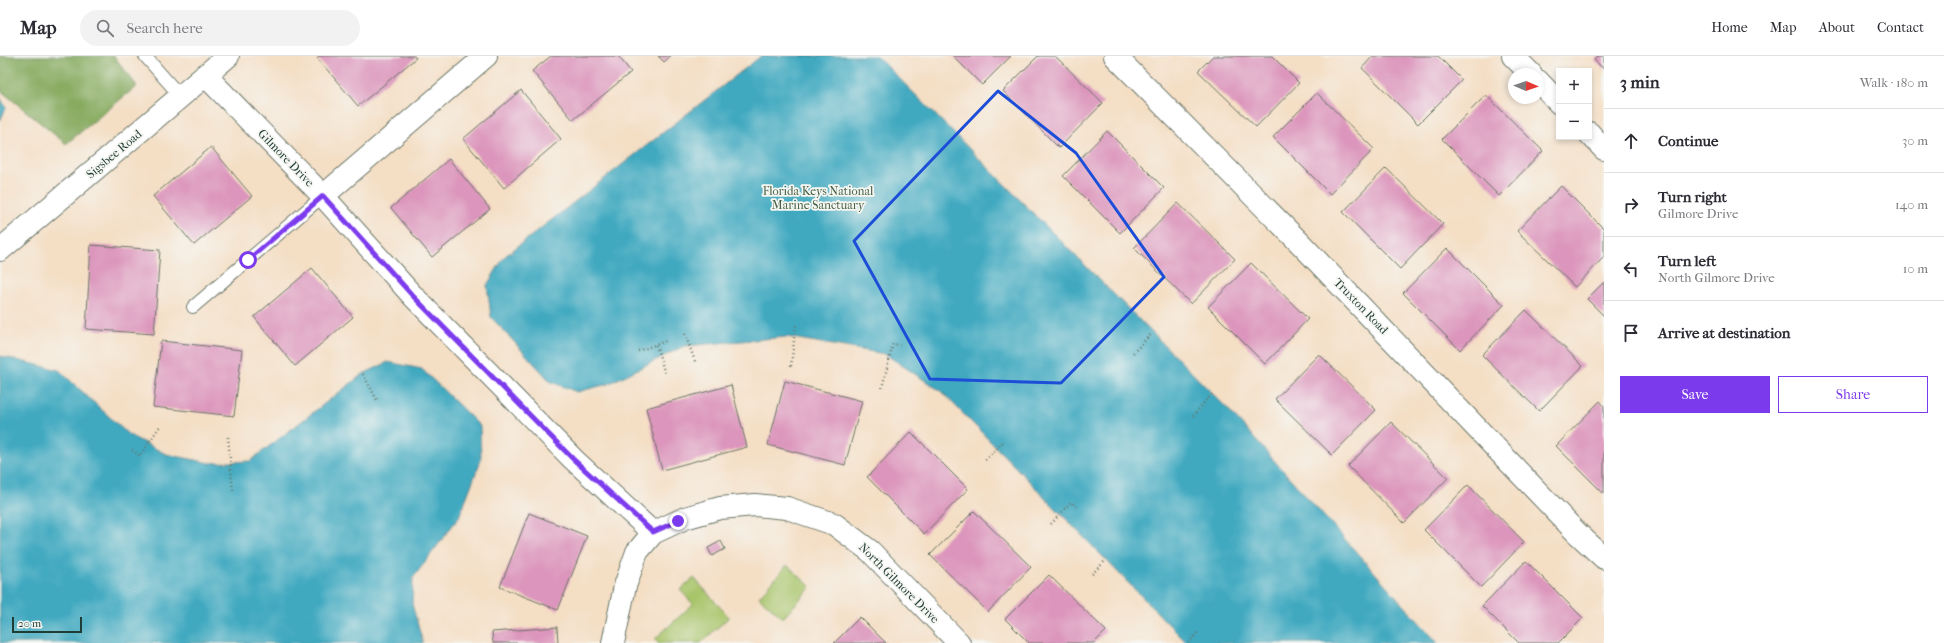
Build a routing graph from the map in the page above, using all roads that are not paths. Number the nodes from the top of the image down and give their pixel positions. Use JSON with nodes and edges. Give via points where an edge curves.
{"nodes":[{"id":1,"x":145,"y":56,"type":"edge"},
{"id":2,"x":228,"y":56,"type":"edge"},
{"id":3,"x":486,"y":56,"type":"edge"},
{"id":4,"x":1115,"y":56,"type":"edge"},
{"id":5,"x":1513,"y":56,"type":"edge"},
{"id":6,"x":1525,"y":68,"type":"edge"},
{"id":7,"x":205,"y":75,"type":"junction"},
{"id":8,"x":1544,"y":87,"type":"edge"},
{"id":9,"x":182,"y":97,"type":"junction"},
{"id":10,"x":1556,"y":100,"type":"edge"},
{"id":11,"x":1592,"y":136,"type":"edge"},
{"id":12,"x":1604,"y":149,"type":"edge"},
{"id":13,"x":323,"y":196,"type":"junction"},
{"id":14,"x":0,"y":250,"type":"edge"},
{"id":15,"x":193,"y":307,"type":"dead end"},
{"id":16,"x":653,"y":532,"type":"junction"},
{"id":17,"x":1604,"y":558,"type":"edge"},
{"id":18,"x":614,"y":643,"type":"edge"},
{"id":19,"x":959,"y":643,"type":"edge"}],
"edges":[{"from":1,"to":9,"type":"lane"},
{"from":2,"to":7,"type":"street","name":"Sigsbee Road"},
{"from":3,"to":13,"type":"street"},
{"from":4,"to":17,"type":"street","name":"Truxton Road","via":[[1301,244],[1576,532]]},
{"from":5,"to":6,"type":"street"},
{"from":7,"to":9,"type":"street","name":"Sigsbee Road"},
{"from":7,"to":13,"type":"street","name":"Gilmore Drive"},
{"from":8,"to":10,"type":"street"},
{"from":9,"to":14,"type":"street","name":"Sigsbee Road"},
{"from":11,"to":12,"type":"street"},
{"from":13,"to":15,"type":"lane"},
{"from":13,"to":16,"type":"street","name":"Gilmore Drive","via":[[412,295],[573,459]]},
{"from":16,"to":18,"type":"street","via":[[637,552],[625,586]]},
{"from":16,"to":19,"type":"street","name":"North Gilmore Drive","via":[[685,518],[713,510],[755,505],[787,508],[834,524],[870,551]]}]}
